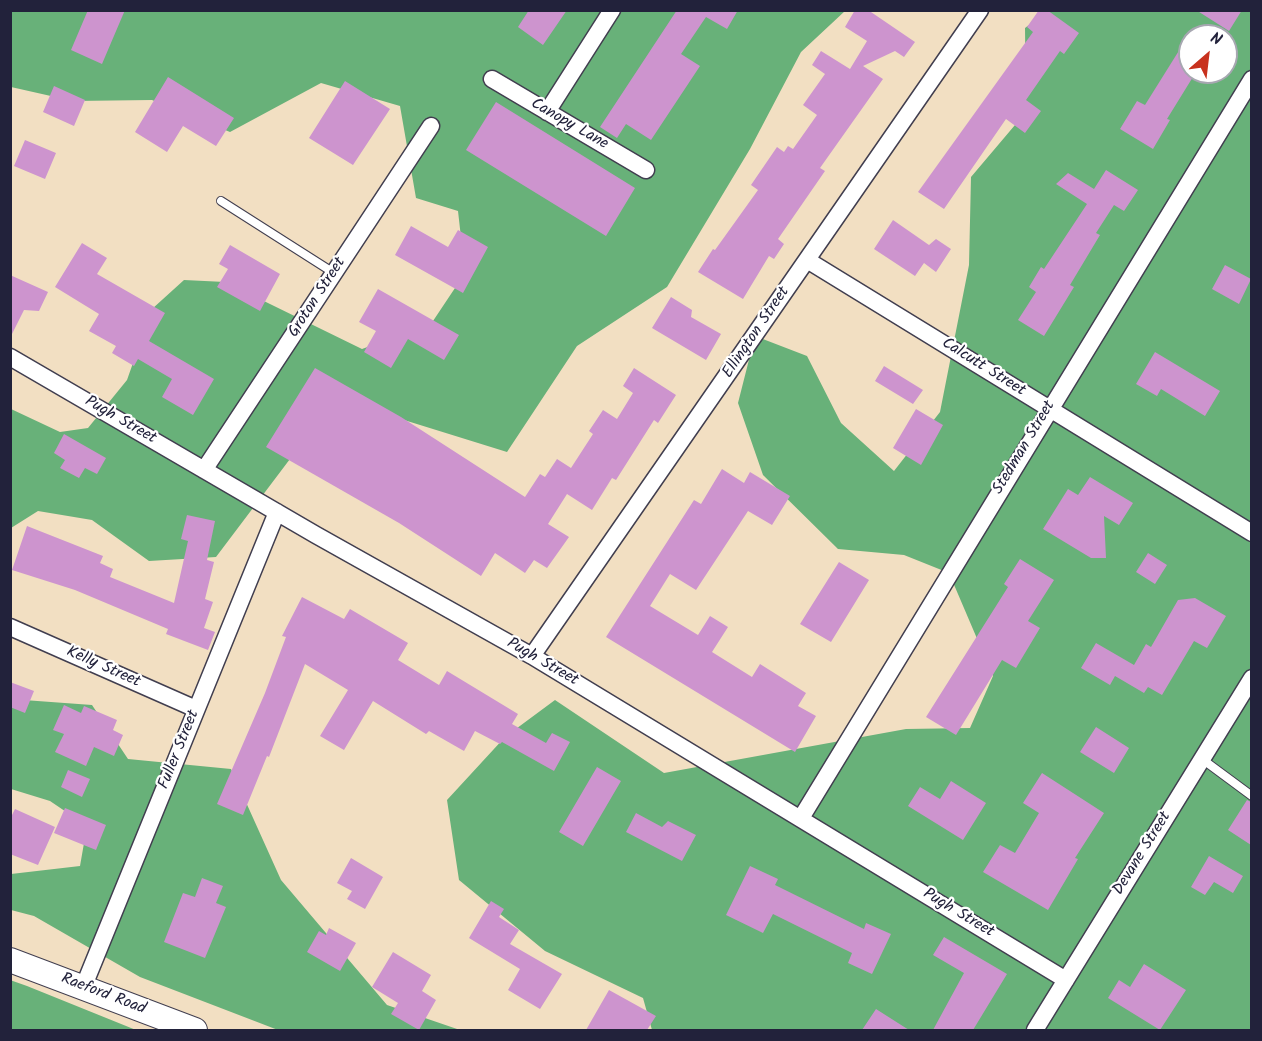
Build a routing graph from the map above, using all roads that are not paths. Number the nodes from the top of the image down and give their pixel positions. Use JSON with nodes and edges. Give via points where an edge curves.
{"nodes":[{"id":1,"x":612,"y":10,"type":"edge"},
{"id":2,"x":980,"y":10,"type":"edge"},
{"id":3,"x":492,"y":79,"type":"dead end"},
{"id":4,"x":1251,"y":79,"type":"edge"},
{"id":5,"x":547,"y":112,"type":"junction"},
{"id":6,"x":431,"y":126,"type":"dead end"},
{"id":7,"x":646,"y":170,"type":"dead end"},
{"id":8,"x":221,"y":201,"type":"dead end"},
{"id":9,"x":807,"y":260,"type":"junction"},
{"id":10,"x":334,"y":273,"type":"junction"},
{"id":11,"x":10,"y":357,"type":"edge"},
{"id":12,"x":1049,"y":408,"type":"junction"},
{"id":13,"x":204,"y":470,"type":"junction"},
{"id":14,"x":277,"y":512,"type":"junction"},
{"id":15,"x":1251,"y":532,"type":"edge"},
{"id":16,"x":10,"y":627,"type":"edge"},
{"id":17,"x":532,"y":656,"type":"junction"},
{"id":18,"x":1251,"y":678,"type":"edge"},
{"id":19,"x":196,"y":709,"type":"junction"},
{"id":20,"x":1202,"y":759,"type":"junction"},
{"id":21,"x":1251,"y":796,"type":"edge"},
{"id":22,"x":801,"y":818,"type":"junction"},
{"id":23,"x":10,"y":960,"type":"edge"},
{"id":24,"x":1066,"y":980,"type":"junction"},
{"id":25,"x":83,"y":988,"type":"junction"},
{"id":26,"x":195,"y":1030,"type":"edge"},
{"id":27,"x":1035,"y":1030,"type":"edge"}],
"edges":[{"from":1,"to":5,"type":"street"},
{"from":2,"to":9,"type":"street","name":"Ellington Street"},
{"from":3,"to":5,"type":"street","name":"Canopy Lane"},
{"from":4,"to":12,"type":"street","name":"Stedman Street"},
{"from":5,"to":7,"type":"street","name":"Canopy Lane"},
{"from":6,"to":10,"type":"street","name":"Groton Street"},
{"from":8,"to":10,"type":"lane"},
{"from":9,"to":12,"type":"street","name":"Calcutt Street"},
{"from":9,"to":17,"type":"street","name":"Ellington Street"},
{"from":10,"to":13,"type":"street","name":"Groton Street"},
{"from":11,"to":13,"type":"street","name":"Pugh Street"},
{"from":12,"to":15,"type":"street","name":"Calcutt Street"},
{"from":12,"to":22,"type":"street","name":"Stedman Street"},
{"from":13,"to":14,"type":"street","name":"Pugh Street"},
{"from":14,"to":17,"type":"street","name":"Pugh Street"},
{"from":14,"to":19,"type":"street","name":"Fuller Street"},
{"from":16,"to":19,"type":"street","name":"Kelly Street"},
{"from":17,"to":22,"type":"street","name":"Pugh Street"},
{"from":18,"to":20,"type":"street","name":"Devane Street"},
{"from":19,"to":25,"type":"street","name":"Fuller Street"},
{"from":20,"to":21,"type":"lane"},
{"from":20,"to":24,"type":"street","name":"Devane Street"},
{"from":22,"to":24,"type":"street","name":"Pugh Street"},
{"from":23,"to":25,"type":"main road","name":"Raeford Road"},
{"from":24,"to":27,"type":"street","name":"Devane Street"},
{"from":25,"to":26,"type":"main road","name":"Raeford Road"}]}
